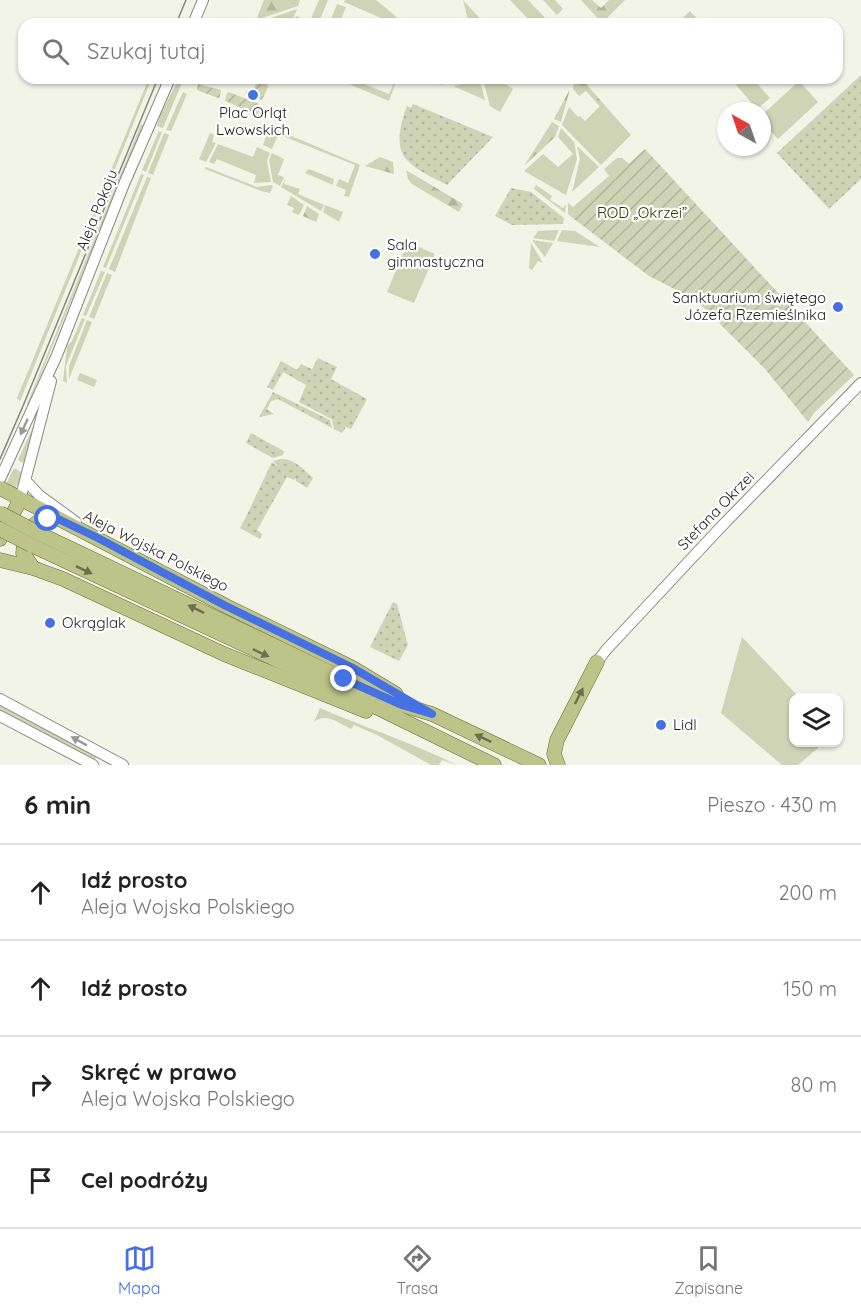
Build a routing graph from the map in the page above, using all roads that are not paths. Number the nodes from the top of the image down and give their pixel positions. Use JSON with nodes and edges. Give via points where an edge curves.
{"nodes":[{"id":1,"x":203,"y":0,"type":"edge"},
{"id":2,"x":196,"y":18,"type":"edge"},
{"id":3,"x":167,"y":84,"type":"edge"},
{"id":4,"x":57,"y":355,"type":"junction"},
{"id":5,"x":861,"y":383,"type":"edge"},
{"id":6,"x":26,"y":481,"type":"junction"},
{"id":7,"x":2,"y":486,"type":"edge"},
{"id":8,"x":20,"y":500,"type":"junction"},
{"id":9,"x":0,"y":514,"type":"edge"},
{"id":10,"x":56,"y":518,"type":"junction"},
{"id":11,"x":0,"y":529,"type":"edge"},
{"id":12,"x":96,"y":537,"type":"junction"},
{"id":13,"x":0,"y":539,"type":"edge"},
{"id":14,"x":34,"y":539,"type":"junction"},
{"id":15,"x":1,"y":563,"type":"edge"},
{"id":16,"x":33,"y":568,"type":"junction"},
{"id":17,"x":597,"y":662,"type":"joint"},
{"id":18,"x":0,"y":699,"type":"edge"},
{"id":19,"x":432,"y":714,"type":"junction"},
{"id":20,"x":0,"y":716,"type":"edge"},
{"id":21,"x":420,"y":729,"type":"junction"},
{"id":22,"x":93,"y":765,"type":"edge"},
{"id":23,"x":123,"y":765,"type":"edge"},
{"id":24,"x":494,"y":765,"type":"edge"},
{"id":25,"x":539,"y":765,"type":"edge"},
{"id":26,"x":558,"y":765,"type":"edge"}],
"edges":[{"from":1,"to":2,"type":"street"},
{"from":3,"to":4,"type":"street","name":"Aleja Pokoju"},
{"from":4,"to":6,"type":"street","name":"Aleja Pokoju"},
{"from":4,"to":7,"type":"street","name":"Aleja Pokoju","one_way":true},
{"from":5,"to":17,"type":"street","name":"Stefana Okrzei"},
{"from":6,"to":8,"type":"street","name":"Aleja Pokoju"},
{"from":6,"to":12,"type":"street"},
{"from":7,"to":8,"type":"main road","name":"Aleja Wojska Polskiego"},
{"from":7,"to":9,"type":"main road"},
{"from":8,"to":10,"type":"main road","name":"Aleja Wojska Polskiego"},
{"from":8,"to":13,"type":"main road","name":"Aleja Pokoju"},
{"from":9,"to":14,"type":"main road","bridge":true},
{"from":10,"to":12,"type":"main road","name":"Aleja Wojska Polskiego"},
{"from":10,"to":16,"type":"main road","via":[[34,525],[24,544],[23,553]]},
{"from":11,"to":14,"type":"main road","bridge":true},
{"from":12,"to":19,"type":"main road","name":"Aleja Wojska Polskiego","via":[[351,667]]},
{"from":19,"to":14,"type":"main road","one_way":true,"via":[[402,705]]},
{"from":14,"to":21,"type":"main road","one_way":true},
{"from":15,"to":16,"type":"main road"},
{"from":16,"to":21,"type":"main road","via":[[263,670]]},
{"from":26,"to":17,"type":"main road","one_way":true,"via":[[554,754],[557,740]]},
{"from":23,"to":18,"type":"street","one_way":true},
{"from":25,"to":19,"type":"main road","one_way":true},
{"from":20,"to":22,"type":"street"},
{"from":21,"to":24,"type":"main road"}]}
